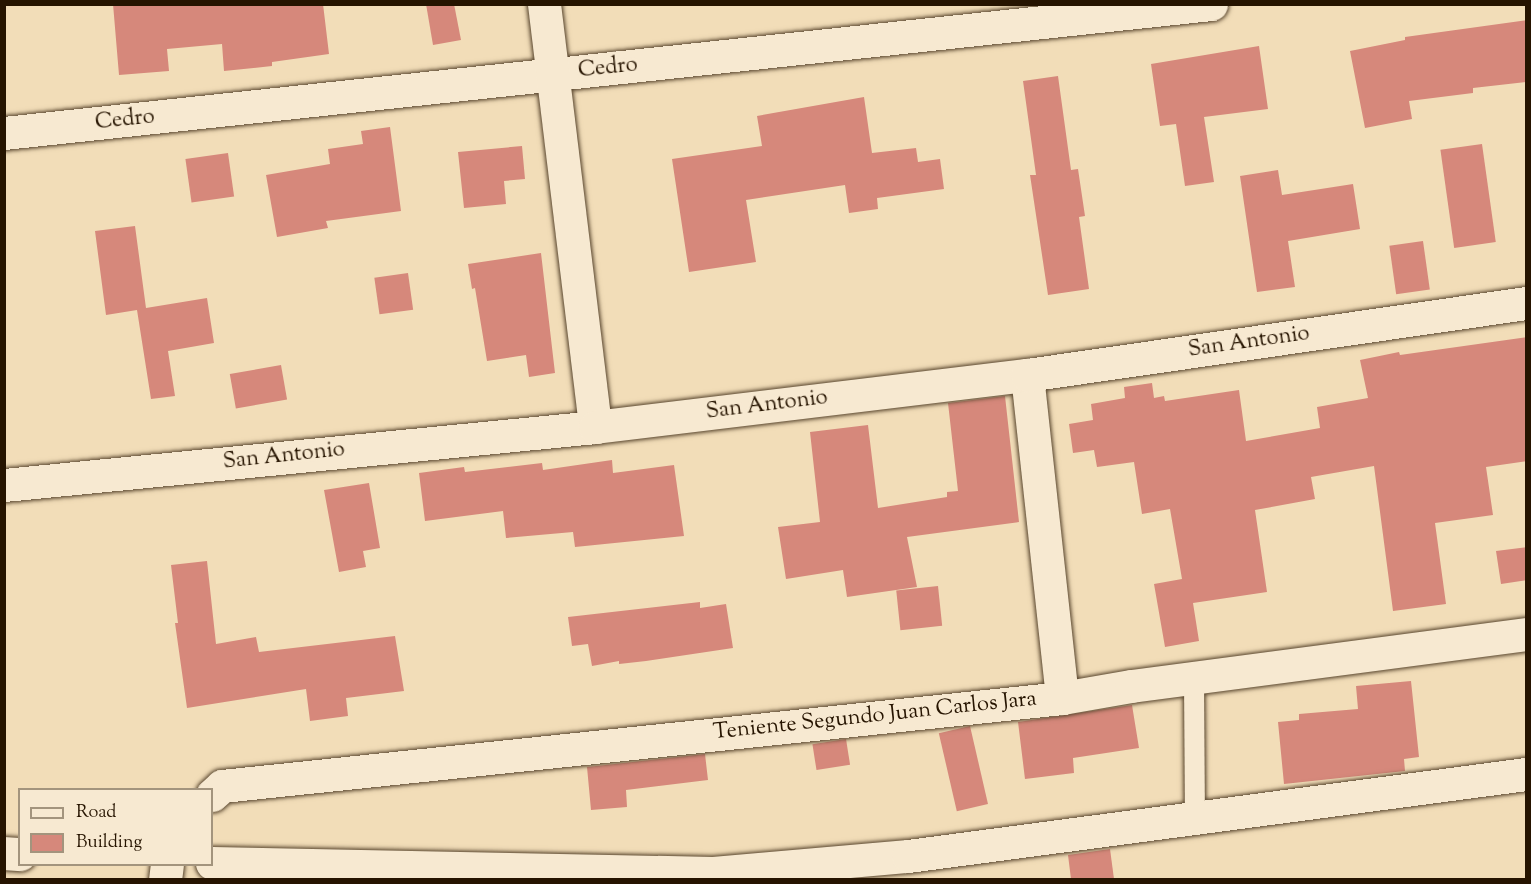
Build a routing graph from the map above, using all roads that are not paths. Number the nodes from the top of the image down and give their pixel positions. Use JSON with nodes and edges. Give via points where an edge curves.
{"nodes":[{"id":1,"x":544,"y":4,"type":"edge"},
{"id":2,"x":1211,"y":4,"type":"edge"},
{"id":3,"x":551,"y":75,"type":"junction"},
{"id":4,"x":4,"y":134,"type":"edge"},
{"id":5,"x":1527,"y":303,"type":"edge"},
{"id":6,"x":1027,"y":375,"type":"junction"},
{"id":7,"x":595,"y":427,"type":"junction"},
{"id":8,"x":4,"y":485,"type":"edge"},
{"id":9,"x":1527,"y":634,"type":"edge"},
{"id":10,"x":1194,"y":680,"type":"junction"},
{"id":11,"x":1062,"y":698,"type":"junction"},
{"id":12,"x":1527,"y":774,"type":"edge"},
{"id":13,"x":217,"y":791,"type":"edge"},
{"id":14,"x":1195,"y":820,"type":"junction"},
{"id":15,"x":213,"y":863,"type":"edge"}],
"edges":[{"from":1,"to":3,"type":"street"},
{"from":2,"to":3,"type":"street","name":"Cedro"},
{"from":3,"to":4,"type":"street","name":"Cedro"},
{"from":3,"to":7,"type":"street"},
{"from":5,"to":6,"type":"street","name":"San Antonio"},
{"from":6,"to":7,"type":"street","name":"San Antonio"},
{"from":6,"to":11,"type":"street"},
{"from":7,"to":8,"type":"street","name":"San Antonio"},
{"from":9,"to":10,"type":"street","name":"Teniente Segundo Juan Carlos Jara"},
{"from":10,"to":11,"type":"street","name":"Teniente Segundo Juan Carlos Jara"},
{"from":10,"to":14,"type":"lane"},
{"from":11,"to":13,"type":"street","name":"Teniente Segundo Juan Carlos Jara"},
{"from":12,"to":14,"type":"street"},
{"from":14,"to":15,"type":"street","via":[[843,864],[713,873]]}]}
